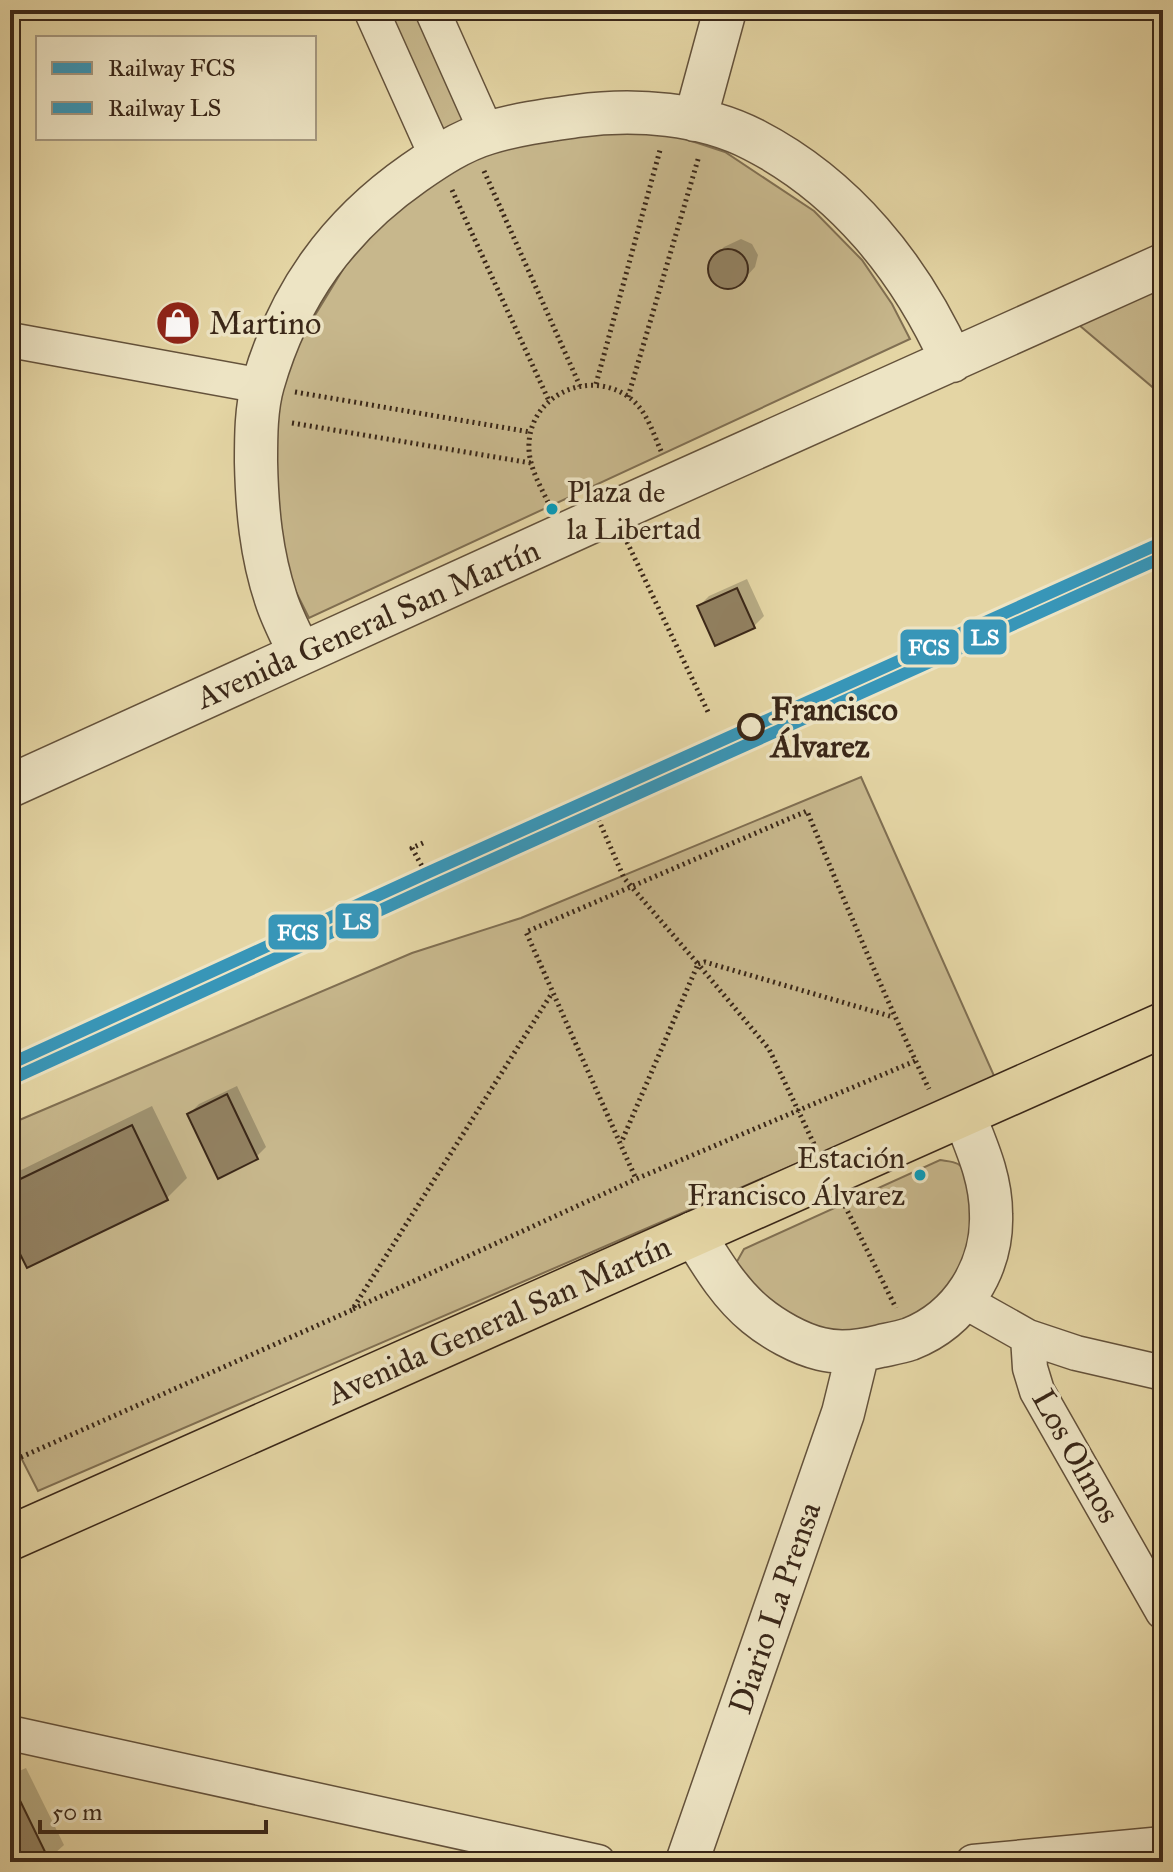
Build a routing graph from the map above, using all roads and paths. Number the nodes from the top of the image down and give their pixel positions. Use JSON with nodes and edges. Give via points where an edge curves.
{"nodes":[{"id":1,"x":371,"y":10,"type":"edge"},
{"id":2,"x":432,"y":10,"type":"edge"},
{"id":3,"x":725,"y":10,"type":"edge"},
{"id":4,"x":691,"y":120,"type":"junction"},
{"id":5,"x":465,"y":143,"type":"junction"},
{"id":6,"x":1163,"y":265,"type":"edge"},
{"id":7,"x":10,"y":340,"type":"edge"},
{"id":8,"x":952,"y":361,"type":"junction"},
{"id":9,"x":596,"y":384,"type":"junction"},
{"id":10,"x":580,"y":386,"type":"junction"},
{"id":11,"x":628,"y":397,"type":"junction"},
{"id":12,"x":549,"y":401,"type":"junction"},
{"id":13,"x":260,"y":402,"type":"junction"},
{"id":14,"x":530,"y":432,"type":"junction"},
{"id":15,"x":531,"y":463,"type":"junction"},
{"id":16,"x":676,"y":485,"type":"junction"},
{"id":17,"x":613,"y":512,"type":"junction"},
{"id":18,"x":564,"y":536,"type":"junction"},
{"id":19,"x":300,"y":654,"type":"junction"},
{"id":20,"x":709,"y":714,"type":"dead end"},
{"id":21,"x":10,"y":786,"type":"edge"},
{"id":22,"x":596,"y":814,"type":"dead end"},
{"id":23,"x":423,"y":843,"type":"dead end"},
{"id":24,"x":446,"y":882,"type":"dead end"},
{"id":25,"x":631,"y":886,"type":"junction"},
{"id":26,"x":698,"y":964,"type":"junction"},
{"id":27,"x":553,"y":992,"type":"junction"},
{"id":28,"x":894,"y":1017,"type":"junction"},
{"id":29,"x":1163,"y":1025,"type":"edge"},
{"id":30,"x":915,"y":1061,"type":"junction"},
{"id":31,"x":947,"y":1103,"type":"junction"},
{"id":32,"x":798,"y":1109,"type":"junction"},
{"id":33,"x":620,"y":1144,"type":"junction"},
{"id":34,"x":829,"y":1175,"type":"junction"},
{"id":35,"x":636,"y":1179,"type":"junction"},
{"id":36,"x":693,"y":1233,"type":"junction"},
{"id":37,"x":964,"y":1301,"type":"junction"},
{"id":38,"x":352,"y":1310,"type":"junction"},
{"id":39,"x":1028,"y":1337,"type":"junction"},
{"id":40,"x":911,"y":1339,"type":"junction"},
{"id":41,"x":858,"y":1352,"type":"junction"},
{"id":42,"x":1163,"y":1373,"type":"edge"},
{"id":43,"x":10,"y":1462,"type":"edge"},
{"id":44,"x":10,"y":1538,"type":"edge"},
{"id":45,"x":1163,"y":1612,"type":"edge"},
{"id":46,"x":10,"y":1733,"type":"edge"},
{"id":47,"x":1163,"y":1844,"type":"edge"},
{"id":48,"x":598,"y":1862,"type":"edge"},
{"id":49,"x":687,"y":1862,"type":"edge"},
{"id":50,"x":973,"y":1862,"type":"edge"}],
"edges":[{"from":1,"to":5,"type":"street"},
{"from":2,"to":5,"type":"street"},
{"from":3,"to":4,"type":"street"},
{"from":4,"to":5,"type":"street","via":[[654,113],[597,113],[538,121]]},
{"from":4,"to":8,"type":"street","via":[[752,138],[802,168],[844,203],[917,293]]},
{"from":4,"to":9,"type":"path"},
{"from":4,"to":11,"type":"path"},
{"from":5,"to":10,"type":"path"},
{"from":5,"to":12,"type":"path"},
{"from":5,"to":13,"type":"street","via":[[380,196],[324,257],[302,292]]},
{"from":6,"to":8,"type":"street","name":"Avenida General San Martín"},
{"from":7,"to":13,"type":"street"},
{"from":8,"to":16,"type":"street","name":"Avenida General San Martín"},
{"from":9,"to":10,"type":"path"},
{"from":9,"to":11,"type":"path"},
{"from":10,"to":12,"type":"path"},
{"from":11,"to":16,"type":"path","via":[[646,417]]},
{"from":12,"to":14,"type":"path"},
{"from":13,"to":14,"type":"path"},
{"from":13,"to":15,"type":"path"},
{"from":13,"to":19,"type":"street","via":[[256,496],[261,545],[276,599]]},
{"from":14,"to":15,"type":"path"},
{"from":15,"to":18,"type":"path"},
{"from":16,"to":17,"type":"street","name":"Avenida General San Martín"},
{"from":17,"to":18,"type":"street","name":"Avenida General San Martín"},
{"from":17,"to":20,"type":"path"},
{"from":18,"to":19,"type":"street","name":"Avenida General San Martín"},
{"from":19,"to":21,"type":"street","name":"Avenida General San Martín"},
{"from":22,"to":25,"type":"path"},
{"from":23,"to":24,"type":"path","via":[[412,848],[434,888]]},
{"from":25,"to":26,"type":"path"},
{"from":25,"to":27,"type":"path","via":[[526,932]]},
{"from":25,"to":28,"type":"path","via":[[807,811]]},
{"from":26,"to":28,"type":"path"},
{"from":26,"to":32,"type":"path","via":[[769,1049]]},
{"from":26,"to":33,"type":"path"},
{"from":27,"to":33,"type":"path"},
{"from":27,"to":38,"type":"path"},
{"from":28,"to":30,"type":"path"},
{"from":29,"to":31,"type":"main road","name":"Avenida General San Martín"},
{"from":30,"to":31,"type":"path"},
{"from":30,"to":32,"type":"path"},
{"from":31,"to":34,"type":"main road","name":"Avenida General San Martín"},
{"from":31,"to":37,"type":"street","via":[[987,1175],[992,1216],[983,1261]]},
{"from":32,"to":34,"type":"path"},
{"from":32,"to":35,"type":"path"},
{"from":33,"to":35,"type":"path"},
{"from":34,"to":36,"type":"main road","name":"Avenida General San Martín"},
{"from":34,"to":40,"type":"path"},
{"from":35,"to":38,"type":"path"},
{"from":36,"to":41,"type":"street","via":[[722,1279],[756,1315],[820,1349]]},
{"from":36,"to":44,"type":"main road","name":"Avenida General San Martín"},
{"from":37,"to":39,"type":"street"},
{"from":37,"to":40,"type":"street"},
{"from":38,"to":43,"type":"path"},
{"from":39,"to":42,"type":"street"},
{"from":39,"to":45,"type":"street","name":"Los Olmos","via":[[1037,1391]]},
{"from":40,"to":41,"type":"street"},
{"from":41,"to":49,"type":"street","name":"Diario La Prensa","via":[[843,1413]]},
{"from":46,"to":48,"type":"street"},
{"from":47,"to":50,"type":"street"}]}
